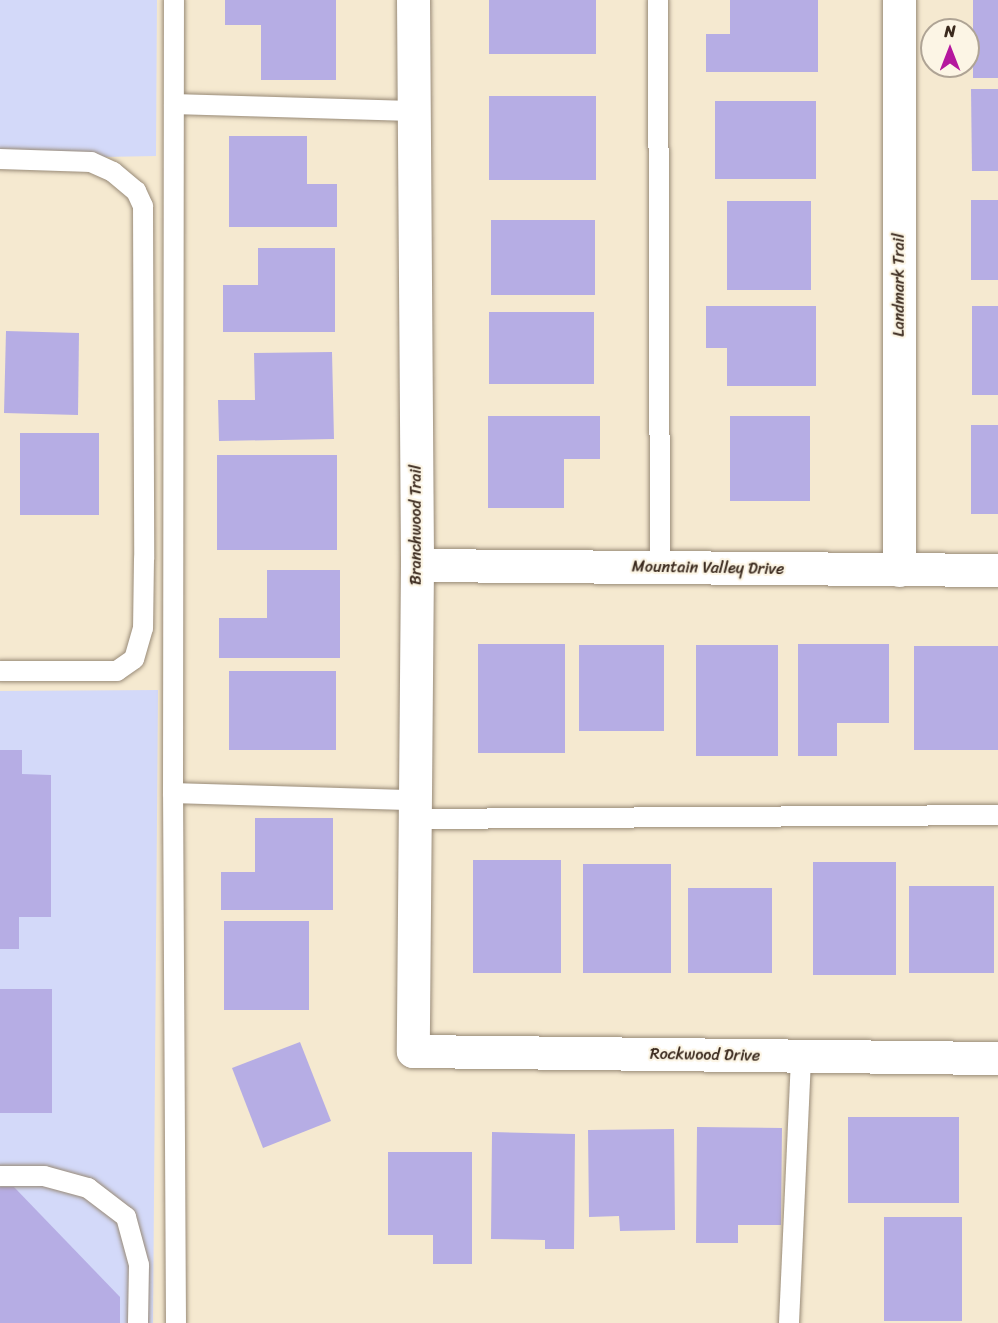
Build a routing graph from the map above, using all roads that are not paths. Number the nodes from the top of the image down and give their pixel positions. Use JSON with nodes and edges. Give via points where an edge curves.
{"nodes":[{"id":1,"x":174,"y":0,"type":"edge"},
{"id":2,"x":412,"y":0,"type":"edge"},
{"id":3,"x":658,"y":0,"type":"edge"},
{"id":4,"x":899,"y":0,"type":"edge"},
{"id":5,"x":174,"y":104,"type":"junction"},
{"id":6,"x":411,"y":111,"type":"junction"},
{"id":7,"x":0,"y":159,"type":"edge"},
{"id":8,"x":417,"y":565,"type":"junction"},
{"id":9,"x":660,"y":567,"type":"junction"},
{"id":10,"x":899,"y":570,"type":"junction"},
{"id":11,"x":998,"y":570,"type":"edge"},
{"id":12,"x":0,"y":671,"type":"edge"},
{"id":13,"x":173,"y":793,"type":"junction"},
{"id":14,"x":414,"y":809,"type":"junction"},
{"id":15,"x":998,"y":815,"type":"edge"},
{"id":16,"x":413,"y":1051,"type":"joint"},
{"id":17,"x":801,"y":1056,"type":"junction"},
{"id":18,"x":998,"y":1058,"type":"edge"},
{"id":19,"x":0,"y":1176,"type":"edge"},
{"id":20,"x":138,"y":1323,"type":"edge"},
{"id":21,"x":176,"y":1323,"type":"edge"},
{"id":22,"x":789,"y":1323,"type":"edge"}],
"edges":[{"from":1,"to":5,"type":"lane"},
{"from":2,"to":6,"type":"street","name":"Branchwood Trail"},
{"from":3,"to":9,"type":"lane"},
{"from":4,"to":10,"type":"street","name":"Landmark Trail"},
{"from":5,"to":6,"type":"lane"},
{"from":5,"to":13,"type":"lane"},
{"from":6,"to":8,"type":"street","name":"Branchwood Trail"},
{"from":7,"to":12,"type":"lane","via":[[91,162],[113,172],[136,191],[143,206],[144,559],[143,628],[134,659],[117,671]]},
{"from":8,"to":9,"type":"street","name":"Mountain Valley Drive"},
{"from":8,"to":14,"type":"street","name":"Branchwood Trail"},
{"from":9,"to":10,"type":"street","name":"Mountain Valley Drive"},
{"from":10,"to":11,"type":"street","name":"Mountain Valley Drive"},
{"from":13,"to":14,"type":"lane"},
{"from":13,"to":21,"type":"lane"},
{"from":14,"to":15,"type":"lane"},
{"from":14,"to":16,"type":"street","name":"Branchwood Trail"},
{"from":16,"to":17,"type":"street","name":"Rockwood Drive"},
{"from":17,"to":18,"type":"street","name":"Rockwood Drive"},
{"from":17,"to":22,"type":"lane"},
{"from":19,"to":20,"type":"lane","via":[[44,1176],[88,1188],[126,1217],[139,1265]]}]}
